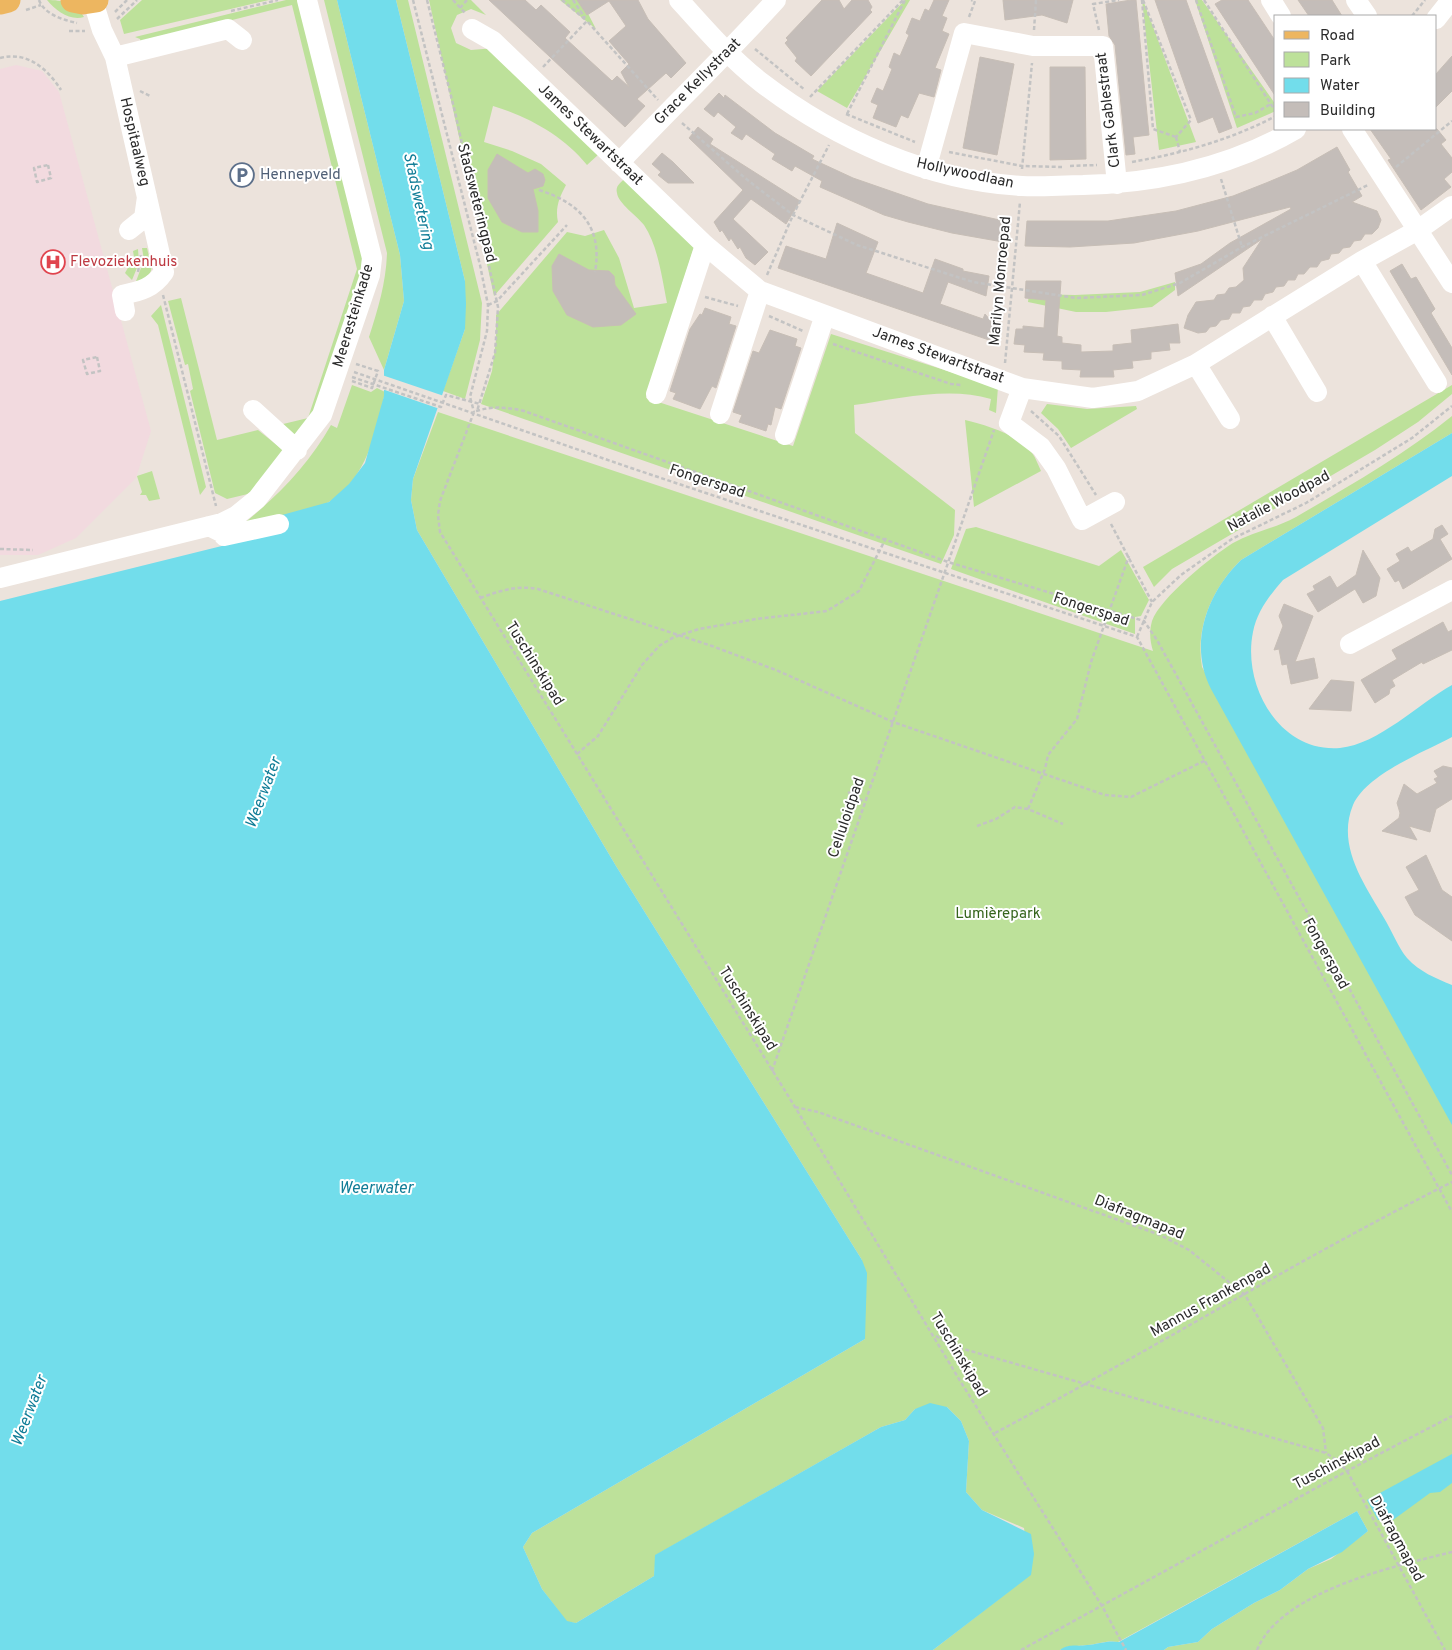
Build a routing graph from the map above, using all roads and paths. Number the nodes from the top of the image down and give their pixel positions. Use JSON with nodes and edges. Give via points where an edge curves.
{"nodes":[{"id":1,"x":8,"y":0,"type":"edge"},
{"id":2,"x":87,"y":0,"type":"edge"},
{"id":3,"x":137,"y":0,"type":"edge"},
{"id":4,"x":307,"y":0,"type":"edge"},
{"id":5,"x":412,"y":0,"type":"edge"},
{"id":6,"x":427,"y":0,"type":"edge"},
{"id":7,"x":467,"y":0,"type":"edge"},
{"id":8,"x":562,"y":0,"type":"edge"},
{"id":9,"x":573,"y":0,"type":"edge"},
{"id":10,"x":678,"y":0,"type":"edge"},
{"id":11,"x":776,"y":0,"type":"edge"},
{"id":12,"x":903,"y":0,"type":"edge"},
{"id":13,"x":1036,"y":0,"type":"edge"},
{"id":14,"x":1119,"y":0,"type":"edge"},
{"id":15,"x":1143,"y":0,"type":"edge"},
{"id":16,"x":1196,"y":0,"type":"edge"},
{"id":17,"x":1204,"y":0,"type":"edge"},
{"id":18,"x":1271,"y":0,"type":"edge"},
{"id":19,"x":1356,"y":0,"type":"edge"},
{"id":20,"x":1425,"y":0,"type":"edge"},
{"id":21,"x":1451,"y":0,"type":"edge"},
{"id":22,"x":0,"y":2,"type":"edge"},
{"id":23,"x":460,"y":8,"type":"dead end"},
{"id":24,"x":1281,"y":15,"type":"edge"},
{"id":25,"x":1366,"y":15,"type":"edge"},
{"id":26,"x":1413,"y":15,"type":"edge"},
{"id":27,"x":1437,"y":17,"type":"edge"},
{"id":28,"x":117,"y":20,"type":"dead end"},
{"id":29,"x":472,"y":29,"type":"dead end"},
{"id":30,"x":742,"y":38,"type":"junction"},
{"id":31,"x":242,"y":40,"type":"dead end"},
{"id":32,"x":1033,"y":46,"type":"junction"},
{"id":33,"x":1103,"y":46,"type":"junction"},
{"id":34,"x":728,"y":53,"type":"junction"},
{"id":35,"x":115,"y":57,"type":"junction"},
{"id":36,"x":0,"y":58,"type":"edge"},
{"id":37,"x":61,"y":90,"type":"dead end"},
{"id":38,"x":805,"y":102,"type":"junction"},
{"id":39,"x":1271,"y":104,"type":"junction"},
{"id":40,"x":1274,"y":109,"type":"edge"},
{"id":41,"x":838,"y":110,"type":"dead end"},
{"id":42,"x":1274,"y":117,"type":"edge"},
{"id":43,"x":1294,"y":130,"type":"edge"},
{"id":44,"x":1353,"y":130,"type":"edge"},
{"id":45,"x":1176,"y":137,"type":"junction"},
{"id":46,"x":932,"y":148,"type":"junction"},
{"id":47,"x":1180,"y":152,"type":"junction"},
{"id":48,"x":619,"y":163,"type":"junction"},
{"id":49,"x":1217,"y":164,"type":"junction"},
{"id":50,"x":926,"y":169,"type":"junction"},
{"id":51,"x":1116,"y":174,"type":"junction"},
{"id":52,"x":1022,"y":176,"type":"junction"},
{"id":53,"x":37,"y":182,"type":"joint"},
{"id":54,"x":539,"y":190,"type":"dead end"},
{"id":55,"x":147,"y":197,"type":"junction"},
{"id":56,"x":1452,"y":206,"type":"edge"},
{"id":57,"x":567,"y":225,"type":"dead end"},
{"id":58,"x":132,"y":228,"type":"joint"},
{"id":59,"x":1418,"y":230,"type":"junction"},
{"id":60,"x":705,"y":244,"type":"junction"},
{"id":61,"x":1242,"y":246,"type":"dead end"},
{"id":62,"x":1362,"y":261,"type":"junction"},
{"id":63,"x":595,"y":272,"type":"dead end"},
{"id":64,"x":1452,"y":283,"type":"edge"},
{"id":65,"x":156,"y":284,"type":"junction"},
{"id":66,"x":760,"y":291,"type":"junction"},
{"id":67,"x":689,"y":295,"type":"junction"},
{"id":68,"x":497,"y":301,"type":"junction"},
{"id":69,"x":127,"y":302,"type":"joint"},
{"id":70,"x":488,"y":305,"type":"junction"},
{"id":71,"x":753,"y":311,"type":"junction"},
{"id":72,"x":825,"y":315,"type":"junction"},
{"id":73,"x":1272,"y":316,"type":"junction"},
{"id":74,"x":817,"y":339,"type":"junction"},
{"id":75,"x":83,"y":360,"type":"joint"},
{"id":76,"x":1196,"y":364,"type":"junction"},
{"id":77,"x":348,"y":371,"type":"junction"},
{"id":78,"x":376,"y":380,"type":"junction"},
{"id":79,"x":1003,"y":381,"type":"junction"},
{"id":80,"x":1437,"y":383,"type":"dead end"},
{"id":81,"x":375,"y":384,"type":"junction"},
{"id":82,"x":970,"y":386,"type":"dead end"},
{"id":83,"x":1317,"y":392,"type":"dead end"},
{"id":84,"x":656,"y":394,"type":"dead end"},
{"id":85,"x":1019,"y":394,"type":"junction"},
{"id":86,"x":471,"y":401,"type":"junction"},
{"id":87,"x":480,"y":404,"type":"junction"},
{"id":88,"x":441,"y":405,"type":"junction"},
{"id":89,"x":1452,"y":406,"type":"edge"},
{"id":90,"x":253,"y":410,"type":"dead end"},
{"id":91,"x":476,"y":412,"type":"junction"},
{"id":92,"x":720,"y":414,"type":"dead end"},
{"id":93,"x":1230,"y":419,"type":"dead end"},
{"id":94,"x":994,"y":428,"type":"dead end"},
{"id":95,"x":786,"y":435,"type":"dead end"},
{"id":96,"x":297,"y":450,"type":"junction"},
{"id":97,"x":1109,"y":505,"type":"junction"},
{"id":98,"x":213,"y":518,"type":"junction"},
{"id":99,"x":279,"y":524,"type":"dead end"},
{"id":100,"x":886,"y":538,"type":"junction"},
{"id":101,"x":0,"y":549,"type":"edge"},
{"id":102,"x":37,"y":551,"type":"dead end"},
{"id":103,"x":880,"y":552,"type":"junction"},
{"id":104,"x":1129,"y":556,"type":"junction"},
{"id":105,"x":948,"y":562,"type":"junction"},
{"id":106,"x":945,"y":573,"type":"junction"},
{"id":107,"x":0,"y":578,"type":"edge"},
{"id":108,"x":1452,"y":590,"type":"edge"},
{"id":109,"x":480,"y":598,"type":"junction"},
{"id":110,"x":1152,"y":602,"type":"junction"},
{"id":111,"x":1108,"y":610,"type":"junction"},
{"id":112,"x":1144,"y":621,"type":"junction"},
{"id":113,"x":1103,"y":626,"type":"junction"},
{"id":114,"x":678,"y":635,"type":"junction"},
{"id":115,"x":1137,"y":637,"type":"junction"},
{"id":116,"x":1350,"y":644,"type":"dead end"},
{"id":117,"x":893,"y":722,"type":"junction"},
{"id":118,"x":577,"y":754,"type":"junction"},
{"id":119,"x":1206,"y":760,"type":"junction"},
{"id":120,"x":1043,"y":774,"type":"junction"},
{"id":121,"x":848,"y":792,"type":"dead end"},
{"id":122,"x":864,"y":802,"type":"junction"},
{"id":123,"x":1028,"y":808,"type":"junction"},
{"id":124,"x":1063,"y":824,"type":"dead end"},
{"id":125,"x":977,"y":826,"type":"dead end"},
{"id":126,"x":772,"y":1071,"type":"junction"},
{"id":127,"x":795,"y":1107,"type":"junction"},
{"id":128,"x":1452,"y":1175,"type":"edge"},
{"id":129,"x":1452,"y":1182,"type":"edge"},
{"id":130,"x":1439,"y":1189,"type":"junction"},
{"id":131,"x":1452,"y":1212,"type":"edge"},
{"id":132,"x":1244,"y":1295,"type":"junction"},
{"id":133,"x":935,"y":1335,"type":"junction"},
{"id":134,"x":1088,"y":1384,"type":"junction"},
{"id":135,"x":1452,"y":1416,"type":"edge"},
{"id":136,"x":995,"y":1433,"type":"junction"},
{"id":137,"x":1326,"y":1453,"type":"junction"},
{"id":138,"x":1347,"y":1471,"type":"junction"},
{"id":139,"x":1452,"y":1552,"type":"edge"},
{"id":140,"x":1397,"y":1565,"type":"junction"},
{"id":141,"x":1102,"y":1606,"type":"junction"},
{"id":142,"x":1021,"y":1650,"type":"edge"},
{"id":143,"x":1126,"y":1650,"type":"edge"},
{"id":144,"x":1257,"y":1650,"type":"edge"},
{"id":145,"x":1445,"y":1650,"type":"edge"}],
"edges":[{"from":1,"to":22,"type":"main road"},
{"from":2,"to":35,"type":"street","name":"Hospitaalweg"},
{"from":3,"to":28,"type":"path"},
{"from":4,"to":77,"type":"street","name":"Meeresteinkade","via":[[372,258]]},
{"from":5,"to":70,"type":"path","name":"Stadsweteringpad"},
{"from":6,"to":68,"type":"path","name":"Stadsweteringpad"},
{"from":7,"to":23,"type":"path"},
{"from":8,"to":9,"type":"path","via":[[587,21]]},
{"from":10,"to":34,"type":"street","name":"Hollywoodlaan"},
{"from":11,"to":30,"type":"street","name":"Grace Kellystraat"},
{"from":12,"to":38,"type":"path"},
{"from":13,"to":32,"type":"path","name":"Marilyn Monroepad"},
{"from":14,"to":33,"type":"path","via":[[1094,4]]},
{"from":15,"to":45,"type":"path","via":[[1191,120]]},
{"from":15,"to":45,"type":"path","via":[[1153,129]]},
{"from":16,"to":39,"type":"path","via":[[1236,118]]},
{"from":17,"to":39,"type":"path"},
{"from":18,"to":24,"type":"street"},
{"from":19,"to":25,"type":"street"},
{"from":20,"to":26,"type":"path"},
{"from":21,"to":27,"type":"street"},
{"from":29,"to":48,"type":"street","name":"James Stewartstraat","via":[[493,41]]},
{"from":30,"to":34,"type":"street","name":"Grace Kellystraat"},
{"from":30,"to":38,"type":"path"},
{"from":31,"to":35,"type":"street","via":[[228,29]]},
{"from":32,"to":33,"type":"street","name":"Clark Gablestraat"},
{"from":32,"to":46,"type":"street","name":"Clark Gablestraat","via":[[964,33]]},
{"from":32,"to":52,"type":"path","name":"Marilyn Monroepad"},
{"from":33,"to":51,"type":"street","name":"Clark Gablestraat"},
{"from":34,"to":38,"type":"street","name":"Hollywoodlaan","via":[[761,82]]},
{"from":34,"to":48,"type":"street","name":"Grace Kellystraat"},
{"from":35,"to":55,"type":"street","name":"Hospitaalweg"},
{"from":36,"to":37,"type":"path","via":[[24,58],[36,62]]},
{"from":38,"to":50,"type":"street","name":"Hollywoodlaan","via":[[836,131]]},
{"from":39,"to":40,"type":"path"},
{"from":41,"to":46,"type":"path"},
{"from":42,"to":47,"type":"path","via":[[1222,140]]},
{"from":43,"to":49,"type":"street","name":"Hollywoodlaan"},
{"from":44,"to":59,"type":"street"},
{"from":45,"to":47,"type":"path"},
{"from":46,"to":50,"type":"street","name":"Clark Gablestraat"},
{"from":46,"to":52,"type":"path"},
{"from":47,"to":51,"type":"path"},
{"from":48,"to":60,"type":"street","name":"James Stewartstraat"},
{"from":49,"to":51,"type":"street","name":"Hollywoodlaan","via":[[1171,176]]},
{"from":49,"to":61,"type":"path"},
{"from":50,"to":52,"type":"street","name":"Hollywoodlaan","via":[[976,180]]},
{"from":51,"to":52,"type":"street","name":"Hollywoodlaan"},
{"from":51,"to":52,"type":"path"},
{"from":52,"to":79,"type":"path","name":"Marilyn Monroepad"},
{"from":53,"to":53,"type":"path","via":[[34,168],[48,165],[51,178]]},
{"from":54,"to":63,"type":"path","via":[[562,198],[584,216],[597,246]]},
{"from":55,"to":58,"type":"street","via":[[144,218]]},
{"from":55,"to":65,"type":"street","name":"Hospitaalweg","via":[[164,272]]},
{"from":56,"to":59,"type":"street","name":"James Stewartstraat"},
{"from":57,"to":68,"type":"path"},
{"from":58,"to":69,"type":"path","via":[[142,248],[141,266],[132,287],[127,289]]},
{"from":59,"to":62,"type":"street","name":"James Stewartstraat"},
{"from":59,"to":64,"type":"street"},
{"from":60,"to":66,"type":"street","name":"James Stewartstraat"},
{"from":60,"to":67,"type":"street"},
{"from":62,"to":73,"type":"street","name":"James Stewartstraat"},
{"from":62,"to":80,"type":"street"},
{"from":65,"to":69,"type":"street"},
{"from":65,"to":98,"type":"path","via":[[166,302]]},
{"from":66,"to":71,"type":"street"},
{"from":66,"to":72,"type":"street","name":"James Stewartstraat"},
{"from":67,"to":71,"type":"path"},
{"from":67,"to":84,"type":"street"},
{"from":68,"to":70,"type":"path"},
{"from":68,"to":87,"type":"path","name":"Stadsweteringpad","via":[[499,318],[495,353]]},
{"from":70,"to":86,"type":"path","name":"Stadsweteringpad","via":[[483,354]]},
{"from":71,"to":74,"type":"path","via":[[785,322]]},
{"from":71,"to":92,"type":"street"},
{"from":72,"to":74,"type":"street"},
{"from":72,"to":79,"type":"street","name":"James Stewartstraat"},
{"from":73,"to":76,"type":"street","name":"James Stewartstraat"},
{"from":73,"to":83,"type":"street"},
{"from":74,"to":82,"type":"path","via":[[951,384]]},
{"from":74,"to":95,"type":"street"},
{"from":75,"to":75,"type":"path","via":[[87,374],[100,371],[97,357]]},
{"from":76,"to":85,"type":"street","name":"James Stewartstraat","via":[[1138,391],[1094,398]]},
{"from":76,"to":93,"type":"street"},
{"from":77,"to":78,"type":"path"},
{"from":77,"to":78,"type":"path","via":[[378,371]]},
{"from":77,"to":81,"type":"path","via":[[372,388]]},
{"from":77,"to":96,"type":"street","name":"Meeresteinkade"},
{"from":78,"to":81,"type":"path"},
{"from":78,"to":88,"type":"path"},
{"from":79,"to":85,"type":"street","name":"James Stewartstraat"},
{"from":81,"to":88,"type":"path"},
{"from":85,"to":97,"type":"path","via":[[1059,436]]},
{"from":85,"to":97,"type":"street","name":"James Stewartstraat","via":[[1008,424],[1041,447],[1056,468],[1082,520]]},
{"from":86,"to":87,"type":"path"},
{"from":86,"to":88,"type":"path","via":[[446,395]]},
{"from":86,"to":91,"type":"path","name":"Stadsweteringpad"},
{"from":87,"to":91,"type":"path","name":"Stadsweteringpad"},
{"from":88,"to":91,"type":"path","name":"Fongerspad"},
{"from":89,"to":110,"type":"path","name":"Natalie Woodpad","via":[[1412,438],[1360,470],[1284,514],[1232,539],[1181,575]]},
{"from":90,"to":96,"type":"street"},
{"from":91,"to":100,"type":"path","name":"Fongerspad","via":[[505,407],[524,411]]},
{"from":91,"to":103,"type":"path","name":"Fongerspad"},
{"from":91,"to":109,"type":"path","name":"Tuschinskipad","via":[[440,501],[438,514],[440,532]]},
{"from":94,"to":105,"type":"path","name":"Celluloidpad"},
{"from":96,"to":98,"type":"street","name":"Meeresteinkade","via":[[257,499],[236,516],[222,522]]},
{"from":97,"to":104,"type":"path"},
{"from":98,"to":99,"type":"street","via":[[224,536]]},
{"from":98,"to":107,"type":"street","name":"Meeresteinkade"},
{"from":100,"to":103,"type":"path"},
{"from":100,"to":105,"type":"path","name":"Fongerspad"},
{"from":101,"to":102,"type":"path"},
{"from":103,"to":106,"type":"path","name":"Fongerspad"},
{"from":103,"to":114,"type":"path","via":[[859,591],[827,611],[729,624]]},
{"from":104,"to":110,"type":"path"},
{"from":104,"to":111,"type":"path"},
{"from":105,"to":106,"type":"path","name":"Celluloidpad"},
{"from":105,"to":111,"type":"path","name":"Fongerspad"},
{"from":106,"to":113,"type":"path","name":"Fongerspad"},
{"from":106,"to":117,"type":"path","name":"Celluloidpad"},
{"from":108,"to":116,"type":"street"},
{"from":109,"to":114,"type":"path","via":[[524,586]]},
{"from":109,"to":118,"type":"path","name":"Tuschinskipad"},
{"from":110,"to":112,"type":"path","name":"Natalie Woodpad"},
{"from":111,"to":112,"type":"path","name":"Fongerspad"},
{"from":111,"to":113,"type":"path"},
{"from":112,"to":115,"type":"path","name":"Natalie Woodpad"},
{"from":112,"to":128,"type":"path","name":"Fongerspad","via":[[1158,640]]},
{"from":113,"to":115,"type":"path","name":"Fongerspad"},
{"from":113,"to":120,"type":"path","via":[[1077,719],[1048,755]]},
{"from":114,"to":117,"type":"path","via":[[776,670]]},
{"from":114,"to":118,"type":"path","via":[[658,646],[642,665],[598,736]]},
{"from":115,"to":119,"type":"path","name":"Fongerspad"},
{"from":117,"to":120,"type":"path"},
{"from":117,"to":122,"type":"path","name":"Celluloidpad"},
{"from":118,"to":126,"type":"path","name":"Tuschinskipad"},
{"from":119,"to":120,"type":"path","via":[[1131,797],[1105,794]]},
{"from":119,"to":130,"type":"path","name":"Fongerspad"},
{"from":120,"to":123,"type":"path"},
{"from":121,"to":122,"type":"path"},
{"from":122,"to":126,"type":"path","name":"Celluloidpad"},
{"from":123,"to":124,"type":"path"},
{"from":123,"to":125,"type":"path","via":[[1015,807]]},
{"from":126,"to":127,"type":"path","name":"Tuschinskipad"},
{"from":127,"to":132,"type":"path","name":"Diafragmapad","via":[[818,1112],[1160,1235],[1189,1250]]},
{"from":127,"to":133,"type":"path","name":"Tuschinskipad"},
{"from":129,"to":130,"type":"path","name":"Mannus Frankenpad"},
{"from":130,"to":131,"type":"path","name":"Fongerspad"},
{"from":130,"to":132,"type":"path","name":"Mannus Frankenpad"},
{"from":132,"to":134,"type":"path","name":"Mannus Frankenpad"},
{"from":132,"to":137,"type":"path","name":"Diafragmapad","via":[[1323,1428]]},
{"from":133,"to":134,"type":"path","via":[[953,1346]]},
{"from":133,"to":136,"type":"path","name":"Tuschinskipad","via":[[962,1384]]},
{"from":134,"to":136,"type":"path","name":"Mannus Frankenpad"},
{"from":134,"to":137,"type":"path"},
{"from":135,"to":138,"type":"path","name":"Tuschinskipad"},
{"from":136,"to":141,"type":"path","name":"Tuschinskipad"},
{"from":137,"to":138,"type":"path","name":"Diafragmapad"},
{"from":138,"to":140,"type":"path","name":"Diafragmapad"},
{"from":138,"to":141,"type":"path","name":"Tuschinskipad"},
{"from":139,"to":140,"type":"path"},
{"from":140,"to":144,"type":"path","via":[[1347,1582],[1291,1610],[1261,1640]]},
{"from":140,"to":145,"type":"path","name":"Diafragmapad"},
{"from":141,"to":142,"type":"path","name":"Tuschinskipad"},
{"from":141,"to":143,"type":"path"}]}
